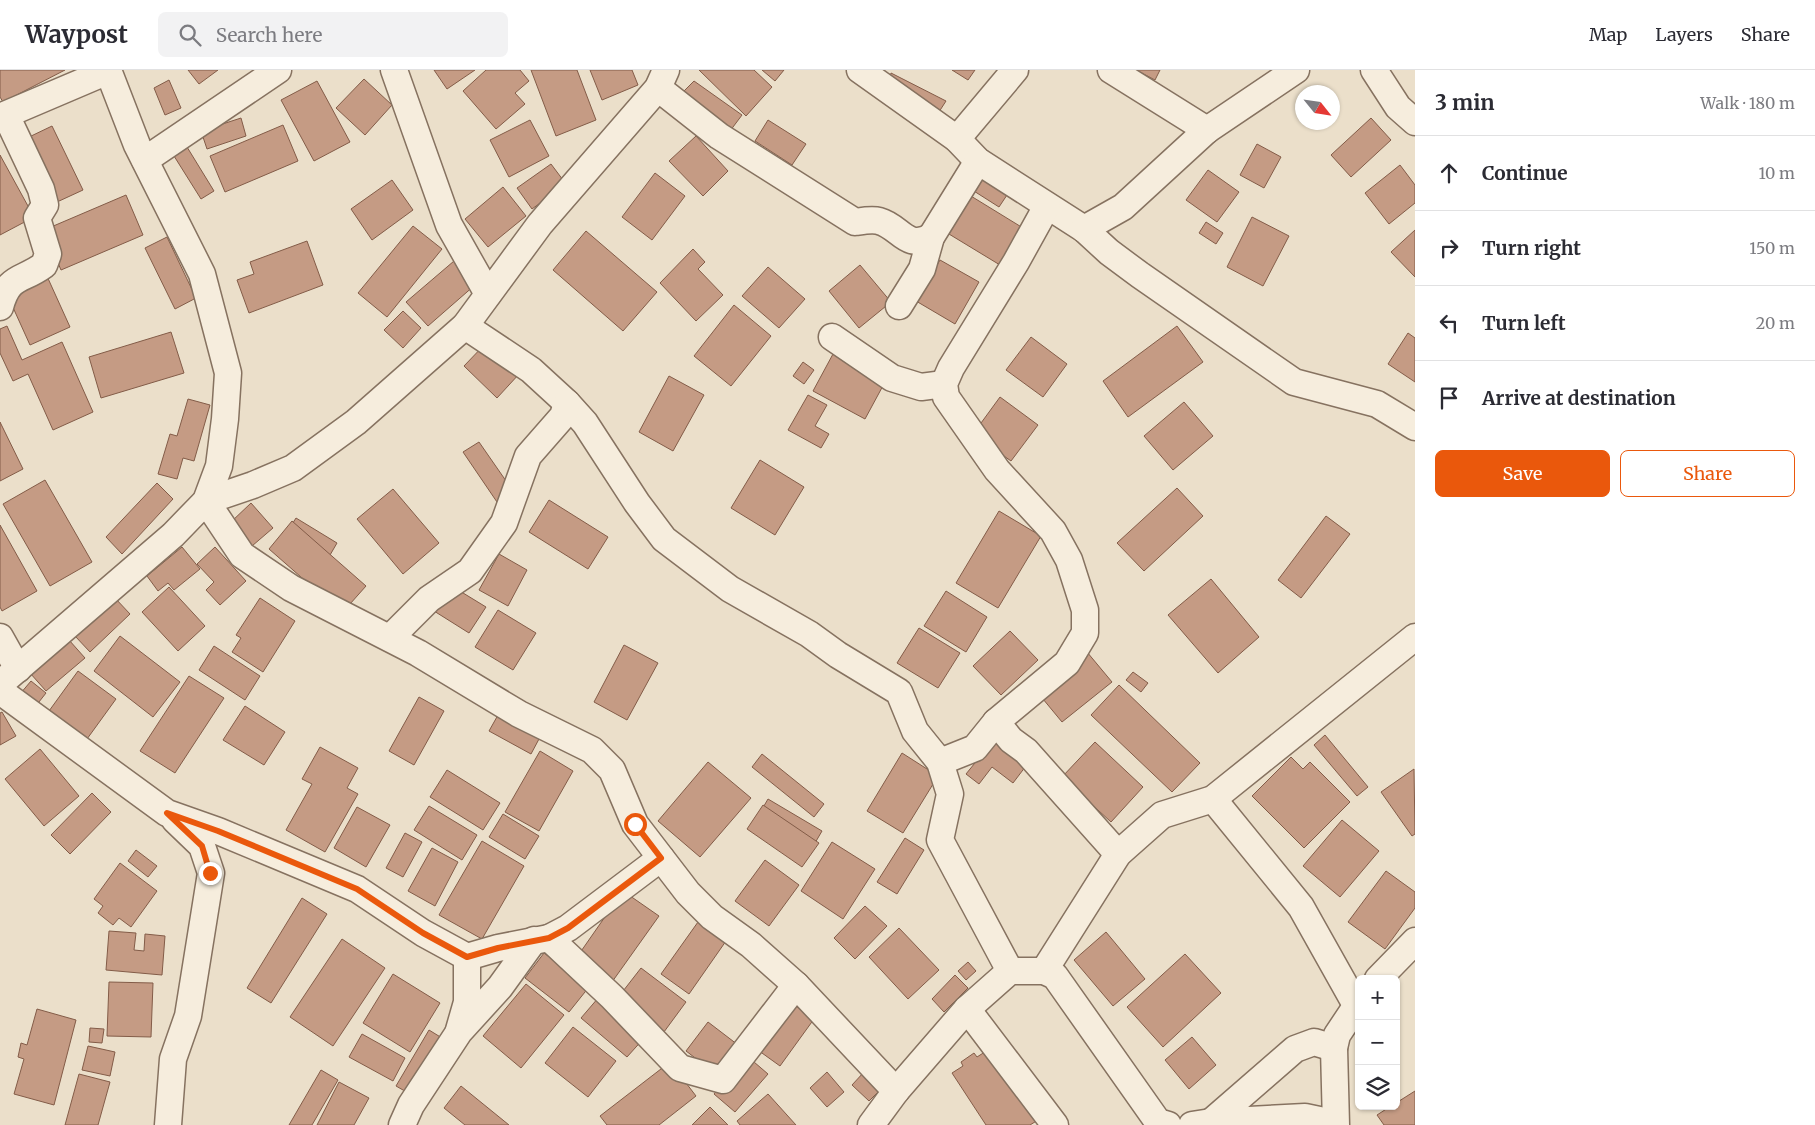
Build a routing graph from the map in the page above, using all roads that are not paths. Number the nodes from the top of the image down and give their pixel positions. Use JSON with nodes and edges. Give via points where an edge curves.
{"nodes":[{"id":1,"x":278,"y":70,"type":"edge"},
{"id":2,"x":394,"y":70,"type":"edge"},
{"id":3,"x":860,"y":70,"type":"edge"},
{"id":4,"x":1015,"y":70,"type":"edge"},
{"id":5,"x":1112,"y":70,"type":"edge"},
{"id":6,"x":1296,"y":70,"type":"edge"},
{"id":7,"x":1374,"y":70,"type":"edge"},
{"id":8,"x":108,"y":71,"type":"edge"},
{"id":9,"x":662,"y":79,"type":"edge"},
{"id":10,"x":3,"y":116,"type":"edge"},
{"id":11,"x":1415,"y":122,"type":"edge"},
{"id":12,"x":1207,"y":130,"type":"junction"},
{"id":13,"x":957,"y":139,"type":"junction"},
{"id":14,"x":145,"y":160,"type":"junction"},
{"id":15,"x":978,"y":161,"type":"junction"},
{"id":16,"x":1047,"y":206,"type":"junction"},
{"id":17,"x":1084,"y":229,"type":"junction"},
{"id":18,"x":931,"y":237,"type":"junction"},
{"id":19,"x":488,"y":294,"type":"junction"},
{"id":20,"x":899,"y":306,"type":"dead end"},
{"id":21,"x":0,"y":307,"type":"edge"},
{"id":22,"x":465,"y":326,"type":"junction"},
{"id":23,"x":832,"y":337,"type":"dead end"},
{"id":24,"x":944,"y":384,"type":"junction"},
{"id":25,"x":567,"y":403,"type":"junction"},
{"id":26,"x":1415,"y":427,"type":"edge"},
{"id":27,"x":206,"y":501,"type":"junction"},
{"id":28,"x":0,"y":637,"type":"edge"},
{"id":29,"x":1415,"y":637,"type":"edge"},
{"id":30,"x":390,"y":638,"type":"junction"},
{"id":31,"x":9,"y":677,"type":"edge"},
{"id":32,"x":0,"y":691,"type":"edge"},
{"id":33,"x":996,"y":722,"type":"junction"},
{"id":34,"x":940,"y":762,"type":"junction"},
{"id":35,"x":1213,"y":800,"type":"junction"},
{"id":36,"x":167,"y":813,"type":"junction"},
{"id":37,"x":1118,"y":854,"type":"junction"},
{"id":38,"x":661,"y":858,"type":"junction"},
{"id":39,"x":542,"y":939,"type":"junction"},
{"id":40,"x":1415,"y":941,"type":"edge"},
{"id":41,"x":467,"y":957,"type":"junction"},
{"id":42,"x":1010,"y":970,"type":"junction"},
{"id":43,"x":1044,"y":971,"type":"junction"},
{"id":44,"x":1382,"y":975,"type":"edge"},
{"id":45,"x":796,"y":985,"type":"junction"},
{"id":46,"x":1355,"y":1000,"type":"edge"},
{"id":47,"x":1355,"y":1006,"type":"edge"},
{"id":48,"x":967,"y":1009,"type":"junction"},
{"id":49,"x":459,"y":1032,"type":"junction"},
{"id":50,"x":1334,"y":1048,"type":"junction"},
{"id":51,"x":896,"y":1091,"type":"junction"},
{"id":52,"x":1202,"y":1123,"type":"edge"},
{"id":53,"x":168,"y":1125,"type":"edge"},
{"id":54,"x":402,"y":1125,"type":"edge"},
{"id":55,"x":871,"y":1125,"type":"edge"},
{"id":56,"x":1055,"y":1125,"type":"edge"},
{"id":57,"x":1168,"y":1125,"type":"edge"},
{"id":58,"x":1328,"y":1125,"type":"edge"},
{"id":59,"x":1336,"y":1125,"type":"edge"}],
"edges":[{"from":1,"to":14,"type":"street"},
{"from":2,"to":19,"type":"street","via":[[449,225]]},
{"from":3,"to":13,"type":"street"},
{"from":4,"to":13,"type":"street"},
{"from":5,"to":12,"type":"street"},
{"from":6,"to":12,"type":"street"},
{"from":7,"to":11,"type":"street","via":[[1398,106]]},
{"from":8,"to":10,"type":"street"},
{"from":8,"to":14,"type":"street"},
{"from":9,"to":18,"type":"street","via":[[719,136],[855,222],[878,221],[914,242]]},
{"from":9,"to":19,"type":"street","via":[[540,224]]},
{"from":10,"to":21,"type":"street","via":[[41,189],[45,205],[37,218],[48,254],[44,265],[13,281],[3,295]]},
{"from":12,"to":17,"type":"street","via":[[1123,207]]},
{"from":13,"to":15,"type":"street"},
{"from":14,"to":27,"type":"street","via":[[202,274],[228,373],[219,466]]},
{"from":15,"to":16,"type":"street"},
{"from":15,"to":18,"type":"street"},
{"from":16,"to":17,"type":"street"},
{"from":16,"to":24,"type":"street"},
{"from":17,"to":26,"type":"street","via":[[1140,275],[1294,382],[1377,404]]},
{"from":18,"to":20,"type":"street","via":[[922,270]]},
{"from":19,"to":22,"type":"street"},
{"from":22,"to":25,"type":"street","via":[[531,370]]},
{"from":22,"to":27,"type":"street","via":[[356,422],[293,468]]},
{"from":23,"to":24,"type":"street","via":[[892,378],[921,387]]},
{"from":24,"to":33,"type":"street","via":[[946,397],[997,470],[1054,531],[1069,560],[1085,610],[1086,633],[1067,664]]},
{"from":25,"to":30,"type":"street","via":[[563,416],[528,456],[504,523],[470,571],[428,600]]},
{"from":25,"to":34,"type":"street","via":[[585,423],[664,538],[730,589],[809,634],[899,692],[915,731]]},
{"from":27,"to":30,"type":"street","via":[[242,555],[291,588]]},
{"from":27,"to":31,"type":"street","via":[[173,535]]},
{"from":28,"to":31,"type":"street"},
{"from":29,"to":35,"type":"street"},
{"from":30,"to":38,"type":"street","via":[[519,714],[592,750],[612,770],[635,824]]},
{"from":32,"to":36,"type":"street"},
{"from":33,"to":34,"type":"street","via":[[975,748]]},
{"from":33,"to":37,"type":"street"},
{"from":34,"to":42,"type":"street","via":[[950,794],[940,840]]},
{"from":35,"to":37,"type":"street","via":[[1162,814]]},
{"from":35,"to":46,"type":"street","via":[[1301,907]]},
{"from":36,"to":41,"type":"street","via":[[357,889],[423,933]]},
{"from":36,"to":53,"type":"street","via":[[202,846],[210,873],[188,1016],[173,1059]]},
{"from":37,"to":43,"type":"street"},
{"from":38,"to":39,"type":"street","via":[[568,928]]},
{"from":38,"to":45,"type":"street","via":[[712,917],[751,944]]},
{"from":39,"to":41,"type":"street"},
{"from":39,"to":45,"type":"street","via":[[612,997],[680,1068],[723,1080]]},
{"from":39,"to":49,"type":"street"},
{"from":40,"to":44,"type":"street"},
{"from":41,"to":49,"type":"street","via":[[467,1002]]},
{"from":42,"to":43,"type":"street"},
{"from":42,"to":48,"type":"street"},
{"from":43,"to":57,"type":"street","via":[[1055,976],[1158,1122]]},
{"from":45,"to":51,"type":"street"},
{"from":47,"to":50,"type":"street","via":[[1337,1035]]},
{"from":48,"to":51,"type":"street"},
{"from":48,"to":56,"type":"street"},
{"from":49,"to":54,"type":"street","via":[[411,1105]]},
{"from":50,"to":52,"type":"street","via":[[1314,1042],[1295,1049]]},
{"from":50,"to":59,"type":"street"},
{"from":51,"to":55,"type":"street"},
{"from":52,"to":58,"type":"street","via":[[1305,1117]]}]}
